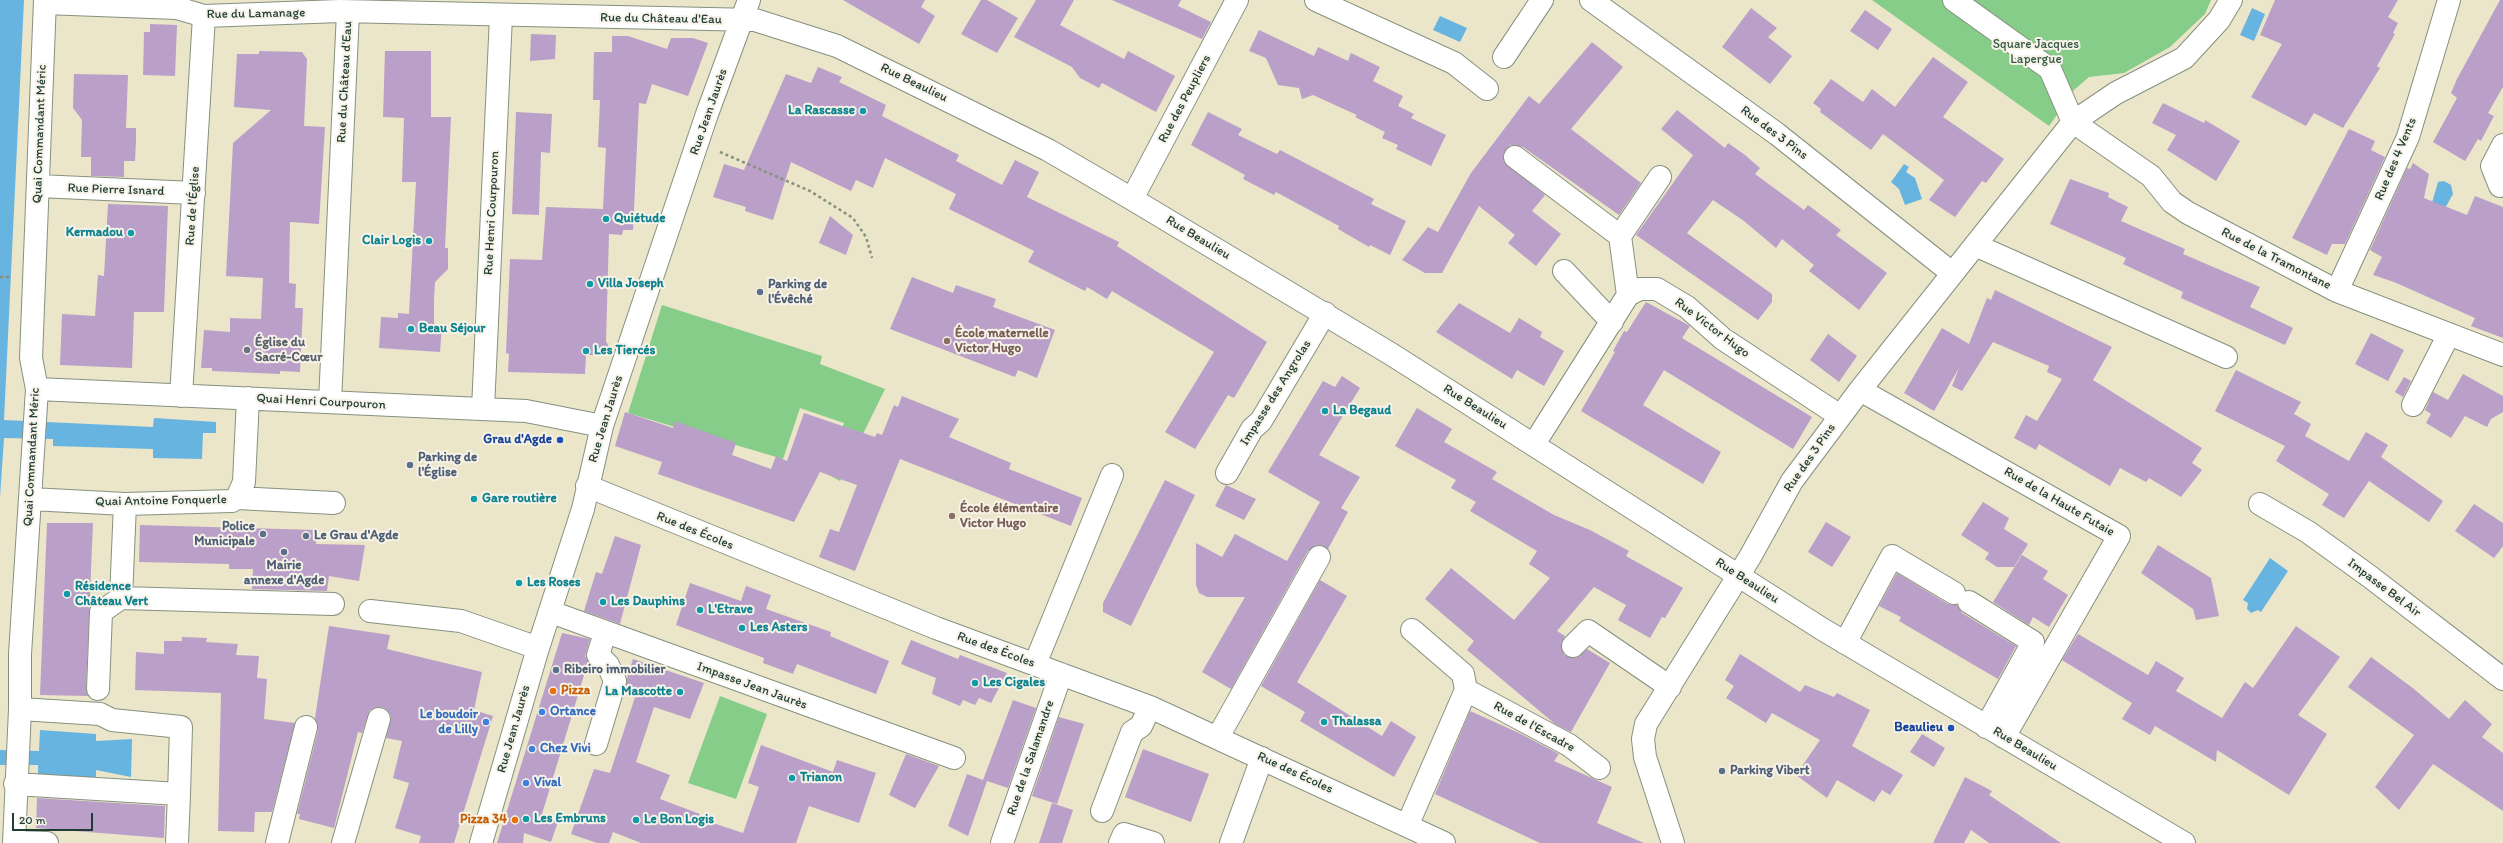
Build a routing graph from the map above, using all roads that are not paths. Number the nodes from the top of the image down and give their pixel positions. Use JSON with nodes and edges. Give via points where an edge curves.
{"nodes":[{"id":1,"x":749,"y":0,"type":"edge"},
{"id":2,"x":1237,"y":0,"type":"edge"},
{"id":3,"x":1316,"y":0,"type":"edge"},
{"id":4,"x":1542,"y":0,"type":"edge"},
{"id":5,"x":1591,"y":0,"type":"edge"},
{"id":6,"x":1954,"y":0,"type":"edge"},
{"id":7,"x":2231,"y":0,"type":"edge"},
{"id":8,"x":2449,"y":0,"type":"edge"},
{"id":9,"x":45,"y":2,"type":"edge"},
{"id":10,"x":342,"y":8,"type":"edge"},
{"id":11,"x":204,"y":16,"type":"junction"},
{"id":12,"x":501,"y":16,"type":"junction"},
{"id":13,"x":741,"y":21,"type":"junction"},
{"id":14,"x":1504,"y":57,"type":"dead end"},
{"id":15,"x":1487,"y":89,"type":"dead end"},
{"id":16,"x":2073,"y":122,"type":"junction"},
{"id":17,"x":2503,"y":146,"type":"edge"},
{"id":18,"x":1515,"y":157,"type":"dead end"},
{"id":19,"x":1660,"y":177,"type":"dead end"},
{"id":20,"x":38,"y":186,"type":"junction"},
{"id":21,"x":2500,"y":186,"type":"dead end"},
{"id":22,"x":194,"y":193,"type":"junction"},
{"id":23,"x":1132,"y":199,"type":"junction"},
{"id":24,"x":1620,"y":236,"type":"junction"},
{"id":25,"x":1975,"y":245,"type":"junction"},
{"id":26,"x":1564,"y":271,"type":"dead end"},
{"id":27,"x":1952,"y":273,"type":"junction"},
{"id":28,"x":2337,"y":291,"type":"junction"},
{"id":29,"x":1628,"y":295,"type":"junction"},
{"id":30,"x":1325,"y":313,"type":"junction"},
{"id":31,"x":1612,"y":322,"type":"junction"},
{"id":32,"x":2449,"y":334,"type":"junction"},
{"id":33,"x":2503,"y":355,"type":"edge"},
{"id":34,"x":2226,"y":357,"type":"dead end"},
{"id":35,"x":37,"y":389,"type":"junction"},
{"id":36,"x":1860,"y":390,"type":"junction"},
{"id":37,"x":181,"y":396,"type":"junction"},
{"id":38,"x":248,"y":398,"type":"junction"},
{"id":39,"x":330,"y":402,"type":"junction"},
{"id":40,"x":2413,"y":406,"type":"dead end"},
{"id":41,"x":483,"y":409,"type":"junction"},
{"id":42,"x":1840,"y":416,"type":"junction"},
{"id":43,"x":602,"y":426,"type":"junction"},
{"id":44,"x":1534,"y":444,"type":"junction"},
{"id":45,"x":1227,"y":473,"type":"dead end"},
{"id":46,"x":1112,"y":475,"type":"dead end"},
{"id":47,"x":587,"y":486,"type":"junction"},
{"id":48,"x":237,"y":498,"type":"junction"},
{"id":49,"x":31,"y":500,"type":"junction"},
{"id":50,"x":334,"y":503,"type":"dead end"},
{"id":51,"x":125,"y":504,"type":"junction"},
{"id":52,"x":2260,"y":504,"type":"dead end"},
{"id":53,"x":1319,"y":558,"type":"dead end"},
{"id":54,"x":1738,"y":576,"type":"junction"},
{"id":55,"x":121,"y":598,"type":"junction"},
{"id":56,"x":333,"y":604,"type":"dead end"},
{"id":57,"x":370,"y":611,"type":"dead end"},
{"id":58,"x":551,"y":612,"type":"junction"},
{"id":59,"x":1412,"y":630,"type":"dead end"},
{"id":60,"x":605,"y":633,"type":"junction"},
{"id":61,"x":1845,"y":643,"type":"junction"},
{"id":62,"x":1573,"y":646,"type":"dead end"},
{"id":63,"x":538,"y":648,"type":"junction"},
{"id":64,"x":1035,"y":664,"type":"junction"},
{"id":65,"x":1061,"y":674,"type":"junction"},
{"id":66,"x":2503,"y":679,"type":"edge"},
{"id":67,"x":1670,"y":688,"type":"junction"},
{"id":68,"x":98,"y":689,"type":"dead end"},
{"id":69,"x":1466,"y":690,"type":"junction"},
{"id":70,"x":1150,"y":707,"type":"junction"},
{"id":71,"x":20,"y":709,"type":"junction"},
{"id":72,"x":379,"y":719,"type":"dead end"},
{"id":73,"x":306,"y":728,"type":"dead end"},
{"id":74,"x":1995,"y":732,"type":"junction"},
{"id":75,"x":1218,"y":737,"type":"junction"},
{"id":76,"x":596,"y":744,"type":"dead end"},
{"id":77,"x":954,"y":758,"type":"dead end"},
{"id":78,"x":1262,"y":758,"type":"junction"},
{"id":79,"x":1599,"y":768,"type":"dead end"},
{"id":80,"x":16,"y":778,"type":"junction"},
{"id":81,"x":179,"y":794,"type":"junction"},
{"id":82,"x":1102,"y":811,"type":"dead end"},
{"id":83,"x":1407,"y":826,"type":"junction"},
{"id":84,"x":14,"y":842,"type":"edge"},
{"id":85,"x":47,"y":843,"type":"edge"},
{"id":86,"x":176,"y":843,"type":"edge"},
{"id":87,"x":277,"y":843,"type":"edge"},
{"id":88,"x":343,"y":843,"type":"edge"},
{"id":89,"x":481,"y":843,"type":"edge"},
{"id":90,"x":1002,"y":843,"type":"edge"},
{"id":91,"x":1120,"y":843,"type":"edge"},
{"id":92,"x":1153,"y":843,"type":"edge"},
{"id":93,"x":1231,"y":843,"type":"edge"},
{"id":94,"x":1444,"y":843,"type":"edge"},
{"id":95,"x":1673,"y":843,"type":"edge"},
{"id":96,"x":2184,"y":843,"type":"edge"}],
"edges":[{"from":1,"to":13,"type":"street","name":"Rue Jean Jaurès"},
{"from":2,"to":23,"type":"street","name":"Rue des Peupliers"},
{"from":3,"to":15,"type":"street","via":[[1454,63]]},
{"from":4,"to":14,"type":"street"},
{"from":5,"to":27,"type":"street","name":"Rue des 3 Pins","via":[[1777,134]]},
{"from":6,"to":16,"type":"street","via":[[2050,69]]},
{"from":7,"to":16,"type":"street","name":"Rue des 3 Pins","via":[[2219,20],[2184,58],[2116,93]]},
{"from":8,"to":28,"type":"street","name":"Rue des 4 Vents","via":[[2408,137]]},
{"from":9,"to":11,"type":"street","name":"Rue du Lamanage","via":[[177,8]]},
{"from":9,"to":20,"type":"street","name":"Quai Commandant Méric"},
{"from":10,"to":11,"type":"street","name":"Rue du Lamanage"},
{"from":10,"to":12,"type":"street","name":"Rue du Château d'Eau"},
{"from":10,"to":39,"type":"street","name":"Rue du Château d'Eau"},
{"from":11,"to":22,"type":"street","name":"Rue de l'Église"},
{"from":12,"to":13,"type":"street","name":"Rue du Château d'Eau"},
{"from":12,"to":41,"type":"street","name":"Rue Henri Courpouron"},
{"from":13,"to":23,"type":"street","name":"Rue Beaulieu","via":[[755,20],[854,53],[1048,150]]},
{"from":13,"to":43,"type":"street","name":"Rue Jean Jaurès","via":[[697,143]]},
{"from":16,"to":25,"type":"street","name":"Rue des 3 Pins"},
{"from":16,"to":28,"type":"street","name":"Rue de la Tramontane","via":[[2151,176],[2172,202],[2188,213]]},
{"from":17,"to":21,"type":"street","via":[[2492,166]]},
{"from":18,"to":24,"type":"street"},
{"from":19,"to":24,"type":"street"},
{"from":20,"to":22,"type":"street","name":"Rue Pierre Isnard"},
{"from":20,"to":35,"type":"street","name":"Quai Commandant Méric","via":[[31,358]]},
{"from":22,"to":37,"type":"street","name":"Rue de l'Église"},
{"from":23,"to":30,"type":"street","name":"Rue Beaulieu"},
{"from":24,"to":29,"type":"street"},
{"from":25,"to":27,"type":"street","name":"Rue des 3 Pins"},
{"from":25,"to":34,"type":"street"},
{"from":26,"to":31,"type":"street"},
{"from":27,"to":36,"type":"street","name":"Rue des 3 Pins"},
{"from":28,"to":32,"type":"street","name":"Rue de la Tramontane"},
{"from":29,"to":31,"type":"street"},
{"from":29,"to":42,"type":"street","name":"Rue Victor Hugo","via":[[1640,288],[1657,289],[1687,307],[1723,339]]},
{"from":30,"to":44,"type":"street","name":"Rue Beaulieu"},
{"from":30,"to":45,"type":"street","name":"Impasse des Angrolas"},
{"from":31,"to":44,"type":"street"},
{"from":32,"to":33,"type":"street","name":"Rue de la Tramontane"},
{"from":32,"to":40,"type":"street"},
{"from":35,"to":37,"type":"street","name":"Quai Henri Courpouron"},
{"from":35,"to":49,"type":"street","name":"Quai Commandant Méric"},
{"from":36,"to":42,"type":"street","name":"Rue des 3 Pins"},
{"from":36,"to":74,"type":"street","name":"Rue de la Haute Futaie","via":[[2119,536]]},
{"from":37,"to":38,"type":"street","name":"Quai Henri Courpouron"},
{"from":38,"to":39,"type":"street","name":"Quai Henri Courpouron"},
{"from":38,"to":48,"type":"street","name":"Quai Antoine Fonquerle","via":[[244,482]]},
{"from":39,"to":41,"type":"street","name":"Quai Henri Courpouron"},
{"from":41,"to":43,"type":"street","name":"Quai Henri Courpouron","via":[[526,411]]},
{"from":42,"to":54,"type":"street","name":"Rue des 3 Pins","via":[[1792,481]]},
{"from":43,"to":47,"type":"street","name":"Rue Jean Jaurès"},
{"from":44,"to":54,"type":"street","name":"Rue Beaulieu"},
{"from":46,"to":64,"type":"street"},
{"from":47,"to":58,"type":"street","name":"Rue Jean Jaurès","via":[[583,509]]},
{"from":47,"to":64,"type":"street","name":"Rue des Écoles","via":[[863,599]]},
{"from":48,"to":50,"type":"street"},
{"from":48,"to":51,"type":"street","name":"Quai Antoine Fonquerle","via":[[225,503]]},
{"from":49,"to":51,"type":"street","name":"Quai Antoine Fonquerle"},
{"from":49,"to":71,"type":"street","name":"Quai Commandant Méric","via":[[20,654]]},
{"from":51,"to":55,"type":"street"},
{"from":52,"to":66,"type":"street","name":"Impasse Bel Air","via":[[2308,532]]},
{"from":53,"to":75,"type":"street"},
{"from":54,"to":61,"type":"street","name":"Rue Beaulieu"},
{"from":54,"to":67,"type":"street","name":"Rue des 3 Pins"},
{"from":55,"to":56,"type":"street"},
{"from":55,"to":68,"type":"street","via":[[101,612]]},
{"from":57,"to":63,"type":"street","via":[[461,621]]},
{"from":58,"to":60,"type":"street","name":"Impasse Jean Jaurès"},
{"from":58,"to":63,"type":"street","name":"Rue Jean Jaurès"},
{"from":59,"to":69,"type":"street","via":[[1463,674]]},
{"from":60,"to":76,"type":"street","via":[[598,655],[608,665],[615,681]]},
{"from":60,"to":77,"type":"street","name":"Impasse Jean Jaurès"},
{"from":61,"to":74,"type":"street","name":"Rue Beaulieu"},
{"from":61,"to":74,"type":"street","via":[[1892,556],[2033,642]]},
{"from":62,"to":67,"type":"street","via":[[1588,631]]},
{"from":63,"to":89,"type":"street","name":"Rue Jean Jaurès"},
{"from":64,"to":65,"type":"street","name":"Rue des Écoles"},
{"from":65,"to":70,"type":"street","name":"Rue des Écoles"},
{"from":65,"to":90,"type":"street","name":"Rue de la Salamandre"},
{"from":67,"to":95,"type":"street","name":"Rue des 3 Pins","via":[[1646,724],[1643,739],[1645,757]]},
{"from":69,"to":79,"type":"street","name":"Rue de l'Escadre","via":[[1570,745]]},
{"from":69,"to":83,"type":"street"},
{"from":70,"to":75,"type":"street","name":"Rue des Écoles"},
{"from":70,"to":82,"type":"street","via":[[1141,726],[1132,732]]},
{"from":71,"to":80,"type":"street","name":"Quai Commandant Méric"},
{"from":71,"to":81,"type":"street","via":[[100,714],[112,720],[181,727]]},
{"from":72,"to":88,"type":"street"},
{"from":73,"to":87,"type":"street"},
{"from":74,"to":96,"type":"street","name":"Rue Beaulieu"},
{"from":75,"to":78,"type":"street","name":"Rue des Écoles"},
{"from":78,"to":83,"type":"street","name":"Rue des Écoles"},
{"from":78,"to":93,"type":"street"},
{"from":80,"to":81,"type":"street"},
{"from":80,"to":84,"type":"street","name":"Quai Commandant Méric"},
{"from":81,"to":86,"type":"street"},
{"from":83,"to":94,"type":"street","name":"Rue des Écoles"},
{"from":84,"to":85,"type":"street"},
{"from":91,"to":92,"type":"street","via":[[1124,834]]}]}
